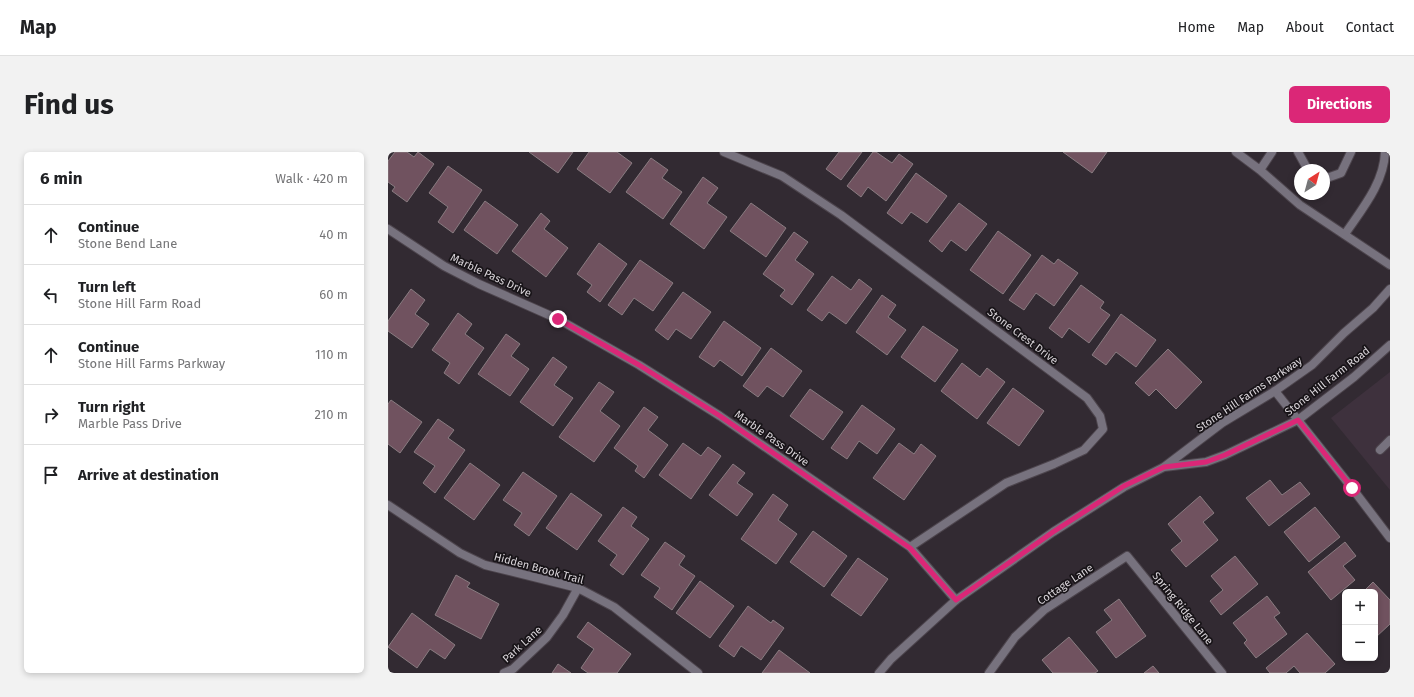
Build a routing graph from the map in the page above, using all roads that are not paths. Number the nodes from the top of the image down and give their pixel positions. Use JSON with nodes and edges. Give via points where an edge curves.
{"nodes":[{"id":1,"x":724,"y":152,"type":"edge"},
{"id":2,"x":1236,"y":152,"type":"edge"},
{"id":3,"x":1272,"y":152,"type":"edge"},
{"id":4,"x":1298,"y":152,"type":"edge"},
{"id":5,"x":1351,"y":152,"type":"edge"},
{"id":6,"x":1386,"y":152,"type":"edge"},
{"id":7,"x":1305,"y":164,"type":"edge"},
{"id":8,"x":1260,"y":170,"type":"junction"},
{"id":9,"x":1330,"y":177,"type":"edge"},
{"id":10,"x":388,"y":229,"type":"edge"},
{"id":11,"x":1345,"y":234,"type":"junction"},
{"id":12,"x":1390,"y":265,"type":"edge"},
{"id":13,"x":1390,"y":289,"type":"edge"},
{"id":14,"x":1390,"y":345,"type":"edge"},
{"id":15,"x":1275,"y":391,"type":"junction"},
{"id":16,"x":1298,"y":420,"type":"junction"},
{"id":17,"x":1390,"y":440,"type":"edge"},
{"id":18,"x":1380,"y":450,"type":"dead end"},
{"id":19,"x":1164,"y":467,"type":"junction"},
{"id":20,"x":388,"y":506,"type":"edge"},
{"id":21,"x":1390,"y":538,"type":"edge"},
{"id":22,"x":910,"y":548,"type":"junction"},
{"id":23,"x":1127,"y":556,"type":"joint"},
{"id":24,"x":578,"y":588,"type":"junction"},
{"id":25,"x":956,"y":600,"type":"junction"},
{"id":26,"x":504,"y":673,"type":"edge"},
{"id":27,"x":698,"y":673,"type":"edge"},
{"id":28,"x":879,"y":673,"type":"edge"},
{"id":29,"x":989,"y":673,"type":"edge"},
{"id":30,"x":1222,"y":673,"type":"edge"}],
"edges":[{"from":1,"to":22,"type":"street","name":"Stone Crest Drive","via":[[782,176],[841,215],[1088,398],[1100,416],[1103,429],[1084,450],[1006,483]]},
{"from":2,"to":8,"type":"street"},
{"from":3,"to":8,"type":"street"},
{"from":4,"to":7,"type":"street"},
{"from":5,"to":9,"type":"street","via":[[1341,173]]},
{"from":6,"to":11,"type":"street","via":[[1376,189]]},
{"from":8,"to":11,"type":"street","via":[[1300,205]]},
{"from":10,"to":22,"type":"street","name":"Marble Pass Drive","via":[[444,266],[558,319],[639,365],[720,416]]},
{"from":11,"to":12,"type":"street"},
{"from":13,"to":15,"type":"street","name":"Stone Hill Farms Parkway","via":[[1312,365]]},
{"from":14,"to":16,"type":"street","name":"Stone Hill Farm Road","via":[[1354,377]]},
{"from":15,"to":16,"type":"street"},
{"from":15,"to":19,"type":"street","name":"Stone Hill Farms Parkway","via":[[1222,423]]},
{"from":16,"to":19,"type":"street","name":"Stone Hill Farm Road","via":[[1206,462]]},
{"from":16,"to":21,"type":"street"},
{"from":17,"to":18,"type":"street"},
{"from":19,"to":25,"type":"street","name":"Stone Hill Farms Parkway","via":[[1124,486]]},
{"from":20,"to":24,"type":"street","name":"Hidden Brook Trail","via":[[485,565]]},
{"from":22,"to":25,"type":"street","name":"Marble Pass Drive"},
{"from":23,"to":29,"type":"street","name":"Cottage Lane","via":[[1044,610],[1015,637]]},
{"from":23,"to":30,"type":"street","name":"Spring Ridge Lane"},
{"from":24,"to":26,"type":"street","name":"Park Lane","via":[[547,637],[513,669]]},
{"from":24,"to":27,"type":"street","name":"Hidden Brook Trail","via":[[614,607]]},
{"from":25,"to":28,"type":"street","name":"Stone Hill Farms Parkway"}]}
